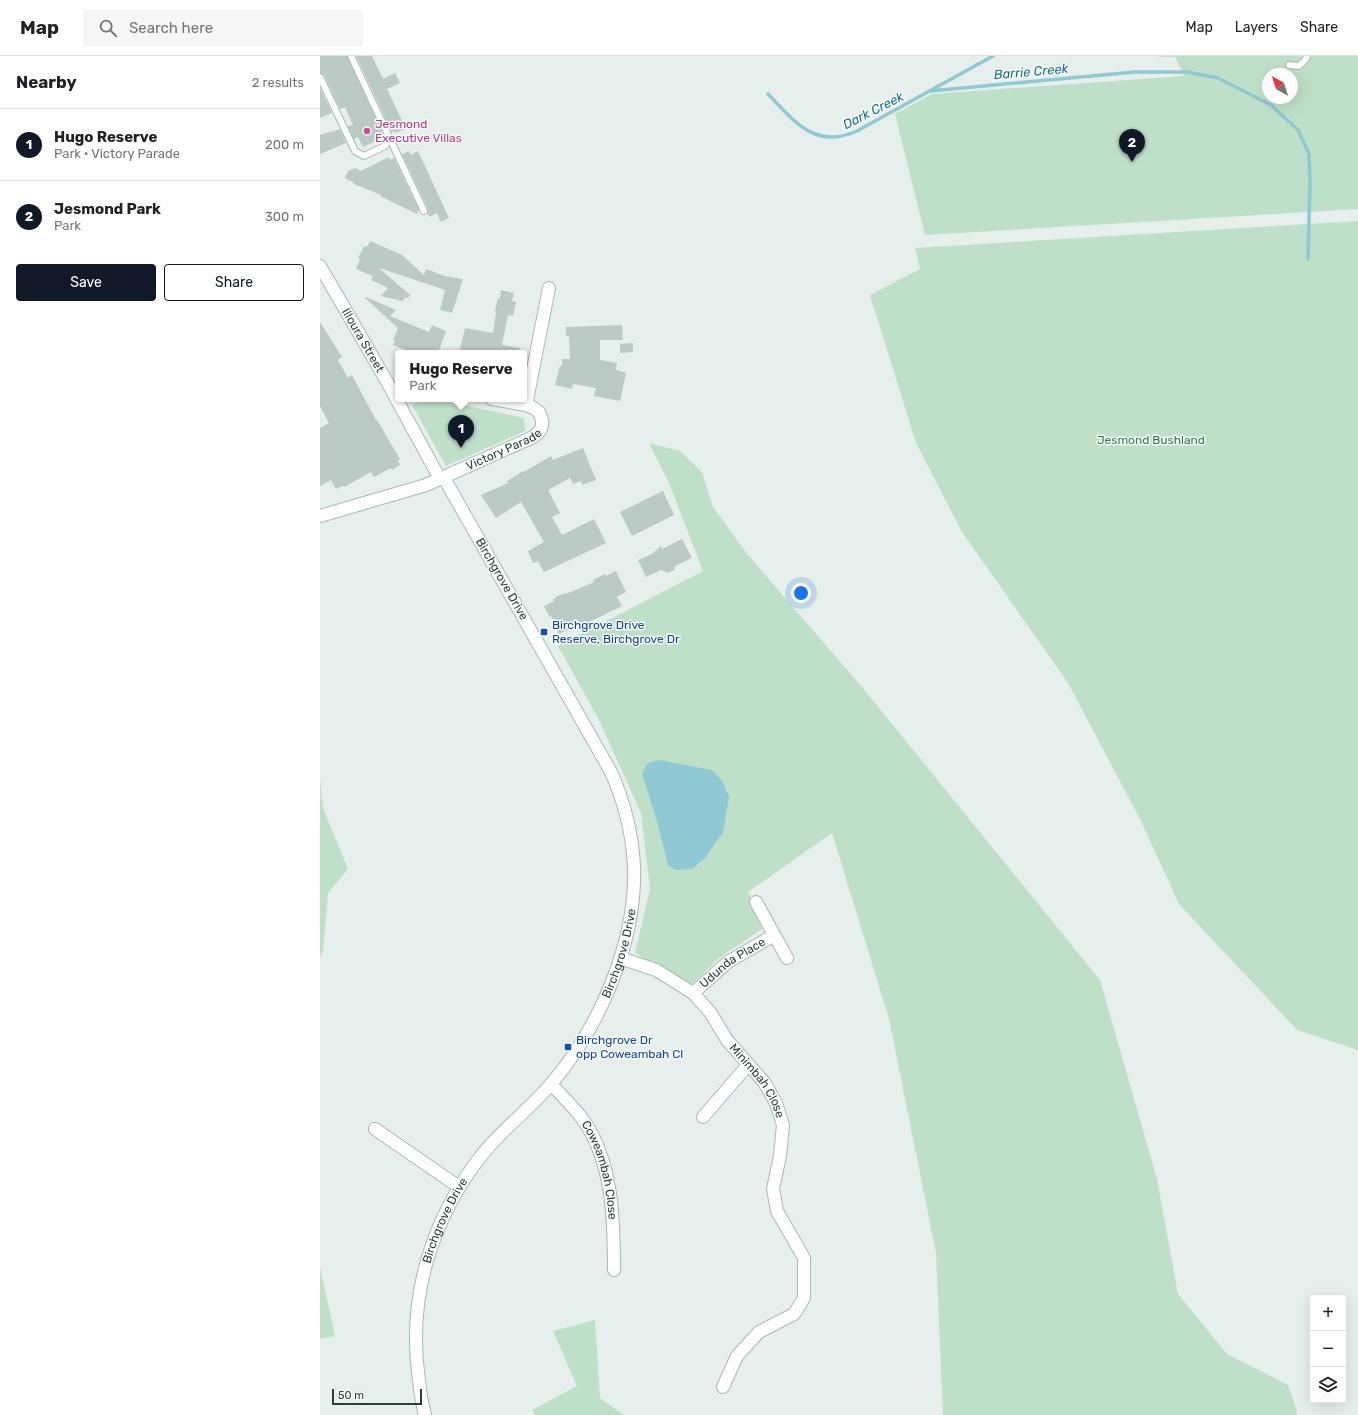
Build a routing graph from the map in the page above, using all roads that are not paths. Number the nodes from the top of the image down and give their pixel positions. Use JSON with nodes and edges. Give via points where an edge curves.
{"nodes":[{"id":1,"x":351,"y":56,"type":"edge"},
{"id":2,"x":1306,"y":56,"type":"edge"},
{"id":3,"x":1289,"y":65,"type":"dead end"},
{"id":4,"x":320,"y":77,"type":"edge"},
{"id":5,"x":389,"y":137,"type":"junction"},
{"id":6,"x":424,"y":211,"type":"dead end"},
{"id":7,"x":320,"y":266,"type":"edge"},
{"id":8,"x":549,"y":288,"type":"dead end"},
{"id":9,"x":386,"y":380,"type":"junction"},
{"id":10,"x":395,"y":382,"type":"edge"},
{"id":11,"x":395,"y":396,"type":"edge"},
{"id":12,"x":527,"y":400,"type":"edge"},
{"id":13,"x":399,"y":402,"type":"edge"},
{"id":14,"x":509,"y":402,"type":"edge"},
{"id":15,"x":527,"y":402,"type":"edge"},
{"id":16,"x":526,"y":405,"type":"junction"},
{"id":17,"x":442,"y":478,"type":"junction"},
{"id":18,"x":320,"y":516,"type":"edge"},
{"id":19,"x":756,"y":902,"type":"dead end"},
{"id":20,"x":774,"y":936,"type":"junction"},
{"id":21,"x":620,"y":958,"type":"junction"},
{"id":22,"x":787,"y":958,"type":"dead end"},
{"id":23,"x":693,"y":993,"type":"junction"},
{"id":24,"x":748,"y":1065,"type":"junction"},
{"id":25,"x":551,"y":1084,"type":"junction"},
{"id":26,"x":703,"y":1117,"type":"dead end"},
{"id":27,"x":375,"y":1129,"type":"dead end"},
{"id":28,"x":459,"y":1187,"type":"junction"},
{"id":29,"x":614,"y":1270,"type":"dead end"},
{"id":30,"x":723,"y":1387,"type":"dead end"},
{"id":31,"x":425,"y":1415,"type":"edge"}],
"edges":[{"from":1,"to":5,"type":"lane"},
{"from":2,"to":3,"type":"lane","via":[[1299,66]]},
{"from":4,"to":5,"type":"lane","via":[[355,151],[364,156],[385,146]]},
{"from":5,"to":6,"type":"lane"},
{"from":7,"to":9,"type":"street","name":"Illoura Street"},
{"from":8,"to":12,"type":"street"},
{"from":9,"to":10,"type":"street"},
{"from":9,"to":11,"type":"street","name":"Illoura Street"},
{"from":13,"to":17,"type":"street","name":"Illoura Street"},
{"from":14,"to":16,"type":"street"},
{"from":15,"to":16,"type":"street"},
{"from":16,"to":17,"type":"street","name":"Victory Parade","via":[[536,409],[541,416],[542,427],[536,435]]},
{"from":17,"to":18,"type":"street","name":"Victory Parade"},
{"from":17,"to":21,"type":"street","name":"Birchgrove Drive","via":[[602,754],[619,790],[628,825],[634,878],[632,910]]},
{"from":19,"to":20,"type":"street","name":"Udunda Place"},
{"from":20,"to":22,"type":"street","name":"Udunda Place"},
{"from":20,"to":23,"type":"street","name":"Udunda Place","via":[[728,962]]},
{"from":21,"to":23,"type":"street","name":"Minimbah Close","via":[[656,970]]},
{"from":21,"to":25,"type":"street","name":"Birchgrove Drive","via":[[606,997],[584,1040]]},
{"from":23,"to":24,"type":"street","name":"Minimbah Close"},
{"from":24,"to":26,"type":"street"},
{"from":24,"to":30,"type":"street","name":"Minimbah Close","via":[[764,1082],[776,1103],[783,1125],[773,1189],[778,1211],[804,1258],[804,1298],[794,1314],[759,1332],[737,1356]]},
{"from":25,"to":28,"type":"street","name":"Birchgrove Drive","via":[[482,1155]]},
{"from":25,"to":29,"type":"street","name":"Coweambah Close","via":[[584,1121],[604,1163],[614,1236]]},
{"from":27,"to":28,"type":"street"},
{"from":28,"to":31,"type":"street","name":"Birchgrove Drive","via":[[439,1224],[420,1285],[415,1349]]}]}
